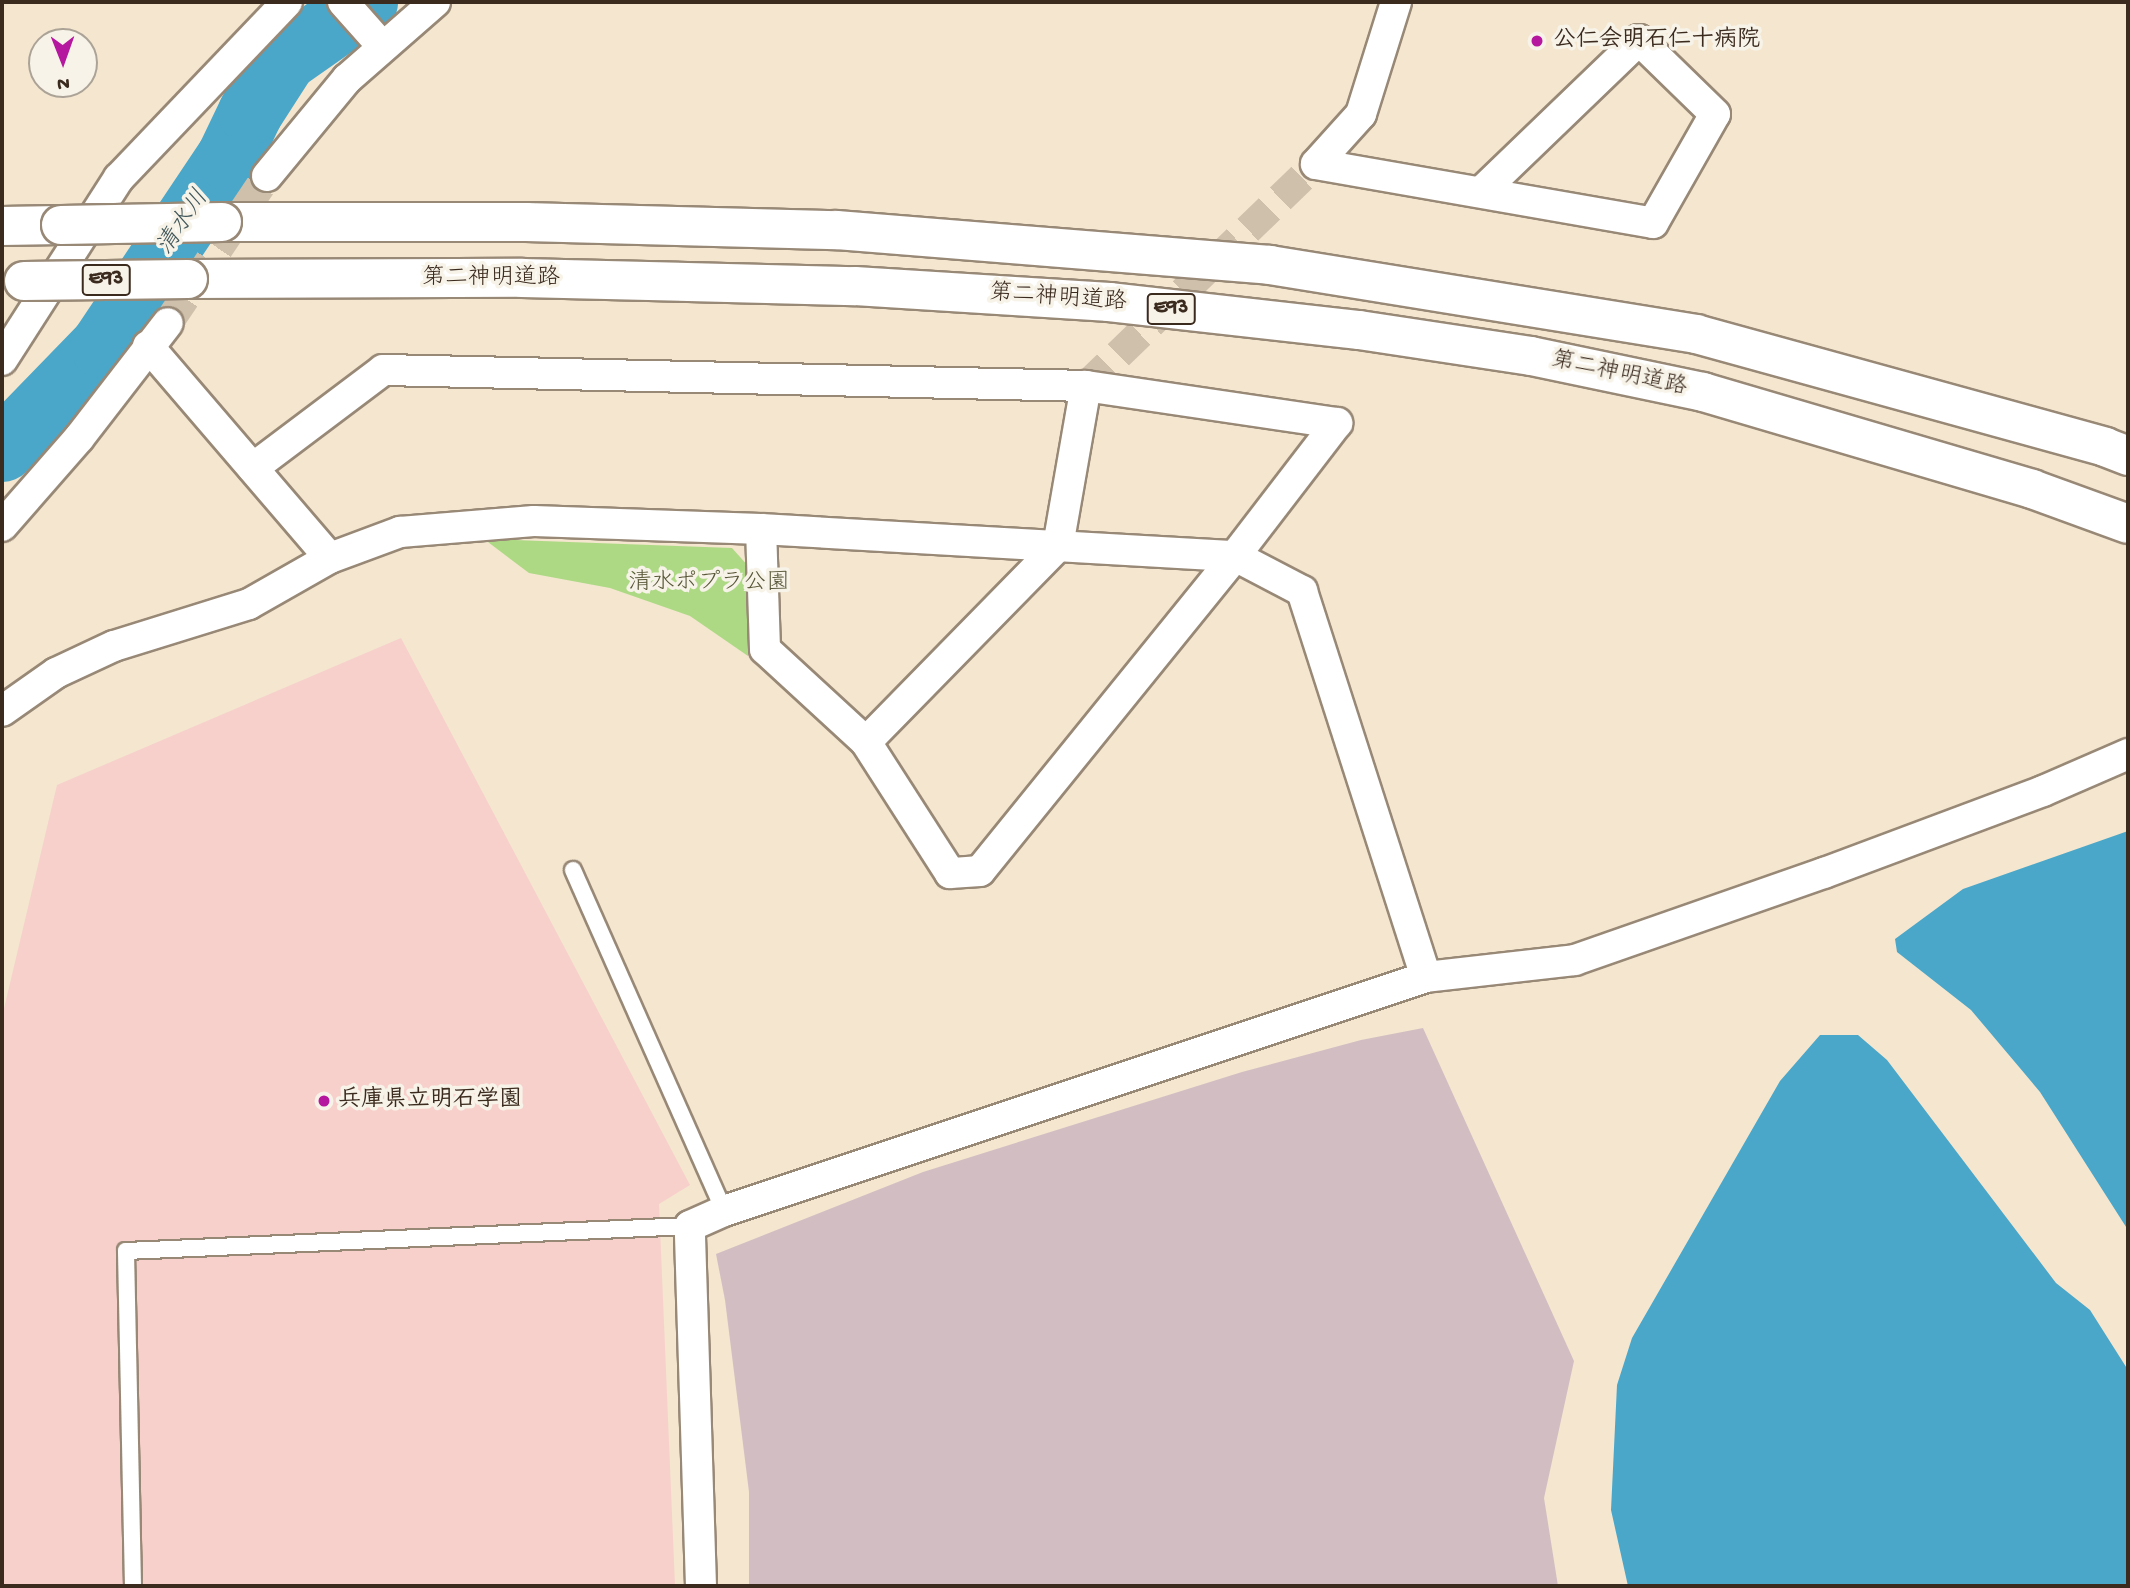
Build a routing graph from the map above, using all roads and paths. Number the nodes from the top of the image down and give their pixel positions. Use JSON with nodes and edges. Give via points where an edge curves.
{"nodes":[{"id":1,"x":287,"y":2,"type":"edge"},
{"id":2,"x":343,"y":2,"type":"edge"},
{"id":3,"x":435,"y":2,"type":"edge"},
{"id":4,"x":1396,"y":2,"type":"edge"},
{"id":5,"x":383,"y":47,"type":"junction"},
{"id":6,"x":267,"y":176,"type":"tunnel mouth"},
{"id":7,"x":1481,"y":192,"type":"junction"},
{"id":8,"x":2,"y":226,"type":"edge"},
{"id":9,"x":13,"y":281,"type":"edge"},
{"id":10,"x":168,"y":323,"type":"tunnel mouth"},
{"id":11,"x":148,"y":346,"type":"junction"},
{"id":12,"x":2,"y":360,"type":"edge"},
{"id":13,"x":1086,"y":386,"type":"junction"},
{"id":14,"x":2128,"y":456,"type":"edge"},
{"id":15,"x":253,"y":468,"type":"junction"},
{"id":16,"x":2128,"y":524,"type":"edge"},
{"id":17,"x":2,"y":526,"type":"edge"},
{"id":18,"x":761,"y":529,"type":"junction"},
{"id":19,"x":1058,"y":546,"type":"junction"},
{"id":20,"x":1235,"y":556,"type":"junction"},
{"id":21,"x":330,"y":558,"type":"junction"},
{"id":22,"x":2,"y":710,"type":"edge"},
{"id":23,"x":866,"y":742,"type":"junction"},
{"id":24,"x":2128,"y":754,"type":"edge"},
{"id":25,"x":573,"y":870,"type":"dead end"},
{"id":26,"x":1426,"y":976,"type":"junction"},
{"id":27,"x":724,"y":1211,"type":"junction"},
{"id":28,"x":690,"y":1226,"type":"junction"},
{"id":29,"x":133,"y":1586,"type":"edge"},
{"id":30,"x":701,"y":1586,"type":"edge"}],
"edges":[{"from":1,"to":12,"type":"street","via":[[119,178]]},
{"from":2,"to":5,"type":"street"},
{"from":3,"to":5,"type":"street"},
{"from":4,"to":7,"type":"street","via":[[1361,114],[1317,164]]},
{"from":5,"to":6,"type":"street","via":[[347,79]]},
{"from":7,"to":7,"type":"street","via":[[1653,223],[1715,114],[1639,40]]},
{"from":8,"to":14,"type":"highway","number":"E93","bridge":true,"via":[[526,222],[837,230],[1270,265],[1696,334]]},
{"from":9,"to":16,"type":"highway","name":"第二神明道路","number":"E93","bridge":true,"via":[[522,278],[855,286],[1109,302],[1359,330],[1531,356],[1703,392],[2032,489]]},
{"from":10,"to":11,"type":"street"},
{"from":11,"to":15,"type":"street"},
{"from":11,"to":17,"type":"street","via":[[79,438]]},
{"from":13,"to":15,"type":"street","via":[[383,370]]},
{"from":13,"to":19,"type":"street"},
{"from":13,"to":20,"type":"street","via":[[1337,423]]},
{"from":15,"to":21,"type":"street"},
{"from":18,"to":19,"type":"street"},
{"from":18,"to":21,"type":"street","via":[[534,521],[400,532]]},
{"from":18,"to":23,"type":"street","via":[[765,649]]},
{"from":19,"to":20,"type":"street"},
{"from":19,"to":23,"type":"street"},
{"from":20,"to":23,"type":"street","via":[[980,871],[950,873]]},
{"from":20,"to":26,"type":"street","via":[[1302,591]]},
{"from":21,"to":22,"type":"street","via":[[249,604],[114,646],[56,673]]},
{"from":24,"to":26,"type":"street","via":[[1901,844],[1575,960]]},
{"from":25,"to":27,"type":"lane"},
{"from":26,"to":27,"type":"street"},
{"from":27,"to":28,"type":"street"},
{"from":28,"to":29,"type":"lane","via":[[126,1251]]},
{"from":28,"to":30,"type":"street"}]}
